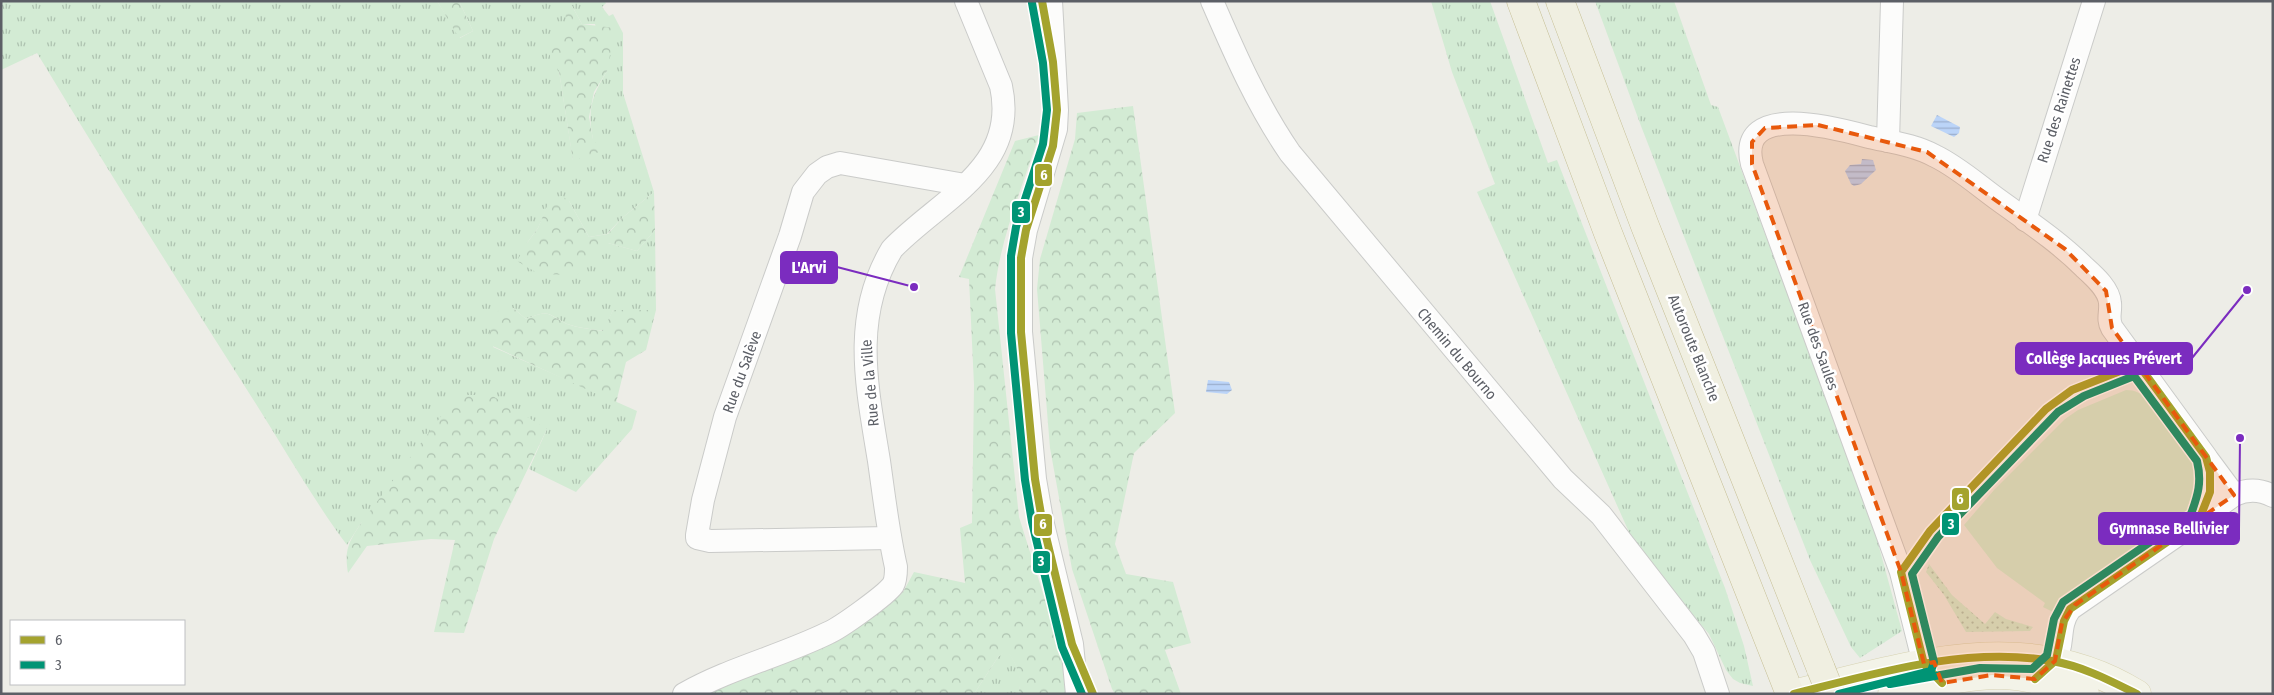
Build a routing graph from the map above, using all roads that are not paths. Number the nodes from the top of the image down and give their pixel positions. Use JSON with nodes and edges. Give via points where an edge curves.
{"nodes":[{"id":1,"x":966,"y":1,"type":"edge"},
{"id":2,"x":1042,"y":1,"type":"edge"},
{"id":3,"x":1051,"y":1,"type":"edge"},
{"id":4,"x":1212,"y":1,"type":"edge"},
{"id":5,"x":1521,"y":1,"type":"edge"},
{"id":6,"x":1560,"y":1,"type":"edge"},
{"id":7,"x":1892,"y":1,"type":"edge"},
{"id":8,"x":2094,"y":1,"type":"edge"},
{"id":9,"x":1053,"y":62,"type":"junction"},
{"id":10,"x":1888,"y":141,"type":"junction"},
{"id":11,"x":965,"y":185,"type":"junction"},
{"id":12,"x":2025,"y":220,"type":"junction"},
{"id":13,"x":2206,"y":457,"type":"junction"},
{"id":14,"x":2234,"y":495,"type":"junction"},
{"id":15,"x":2273,"y":496,"type":"edge"},
{"id":16,"x":2198,"y":520,"type":"junction"},
{"id":17,"x":890,"y":538,"type":"junction"},
{"id":18,"x":1072,"y":644,"type":"junction"},
{"id":19,"x":2058,"y":653,"type":"junction"},
{"id":20,"x":1936,"y":676,"type":"edge"},
{"id":21,"x":2035,"y":679,"type":"junction"},
{"id":22,"x":1974,"y":685,"type":"edge"},
{"id":23,"x":1788,"y":688,"type":"edge"},
{"id":24,"x":684,"y":694,"type":"edge"},
{"id":25,"x":1076,"y":694,"type":"edge"},
{"id":26,"x":1093,"y":694,"type":"edge"},
{"id":27,"x":1718,"y":694,"type":"edge"},
{"id":28,"x":1831,"y":694,"type":"edge"},
{"id":29,"x":1892,"y":694,"type":"edge"},
{"id":30,"x":2085,"y":694,"type":"edge"},
{"id":31,"x":2137,"y":694,"type":"edge"}],
"edges":[{"from":1,"to":11,"type":"street","name":"Rue de la Ville","via":[[1001,86],[1004,114],[994,154]]},
{"from":2,"to":9,"type":"street"},
{"from":3,"to":9,"type":"street"},
{"from":4,"to":27,"type":"street","name":"Chemin du Bourno","via":[[1253,95],[1290,153],[1563,478],[1601,515],[1700,645]]},
{"from":5,"to":23,"type":"highway","via":[[1608,233]]},
{"from":6,"to":28,"type":"highway","name":"Autoroute Blanche","bridge":true,"via":[[1645,226]]},
{"from":7,"to":10,"type":"street"},
{"from":8,"to":12,"type":"street","name":"Rue des Rainettes"},
{"from":9,"to":18,"type":"street","via":[[1056,129],[1026,230],[1021,258],[1020,299],[1035,479],[1055,581]]},
{"from":10,"to":12,"type":"street","name":"Rue des Saules","via":[[1920,149],[1942,160]]},
{"from":10,"to":20,"type":"street","name":"Rue des Saules","via":[[1818,125],[1778,124],[1760,131],[1752,142],[1750,155]]},
{"from":11,"to":17,"type":"street","name":"Rue de la Ville","via":[[892,249],[872,291],[866,316],[869,404]]},
{"from":11,"to":17,"type":"street","name":"Rue du Salève","via":[[840,163],[822,170],[806,187],[725,417],[697,535],[697,538],[710,541]]},
{"from":12,"to":13,"type":"street","name":"Rue des Saules","via":[[2073,256],[2106,291],[2110,303],[2109,323]]},
{"from":13,"to":14,"type":"street","name":"Rue des Saules"},
{"from":13,"to":16,"type":"street","via":[[2210,492]]},
{"from":14,"to":15,"type":"street","via":[[2250,490]]},
{"from":14,"to":16,"type":"street"},
{"from":16,"to":19,"type":"street","via":[[2102,590],[2075,605],[2062,623]]},
{"from":17,"to":24,"type":"street","name":"Rue de la Ville","via":[[896,573],[892,586],[830,633],[721,675]]},
{"from":18,"to":25,"type":"street"},
{"from":18,"to":26,"type":"street"},
{"from":19,"to":20,"type":"main road","via":[[1989,655]]},
{"from":19,"to":21,"type":"street"},
{"from":19,"to":31,"type":"main road"},
{"from":20,"to":22,"type":"main road"},
{"from":20,"to":23,"type":"main road"},
{"from":20,"to":29,"type":"main road"},
{"from":21,"to":22,"type":"main road","via":[[2003,675]]},
{"from":21,"to":30,"type":"main road"}]}
